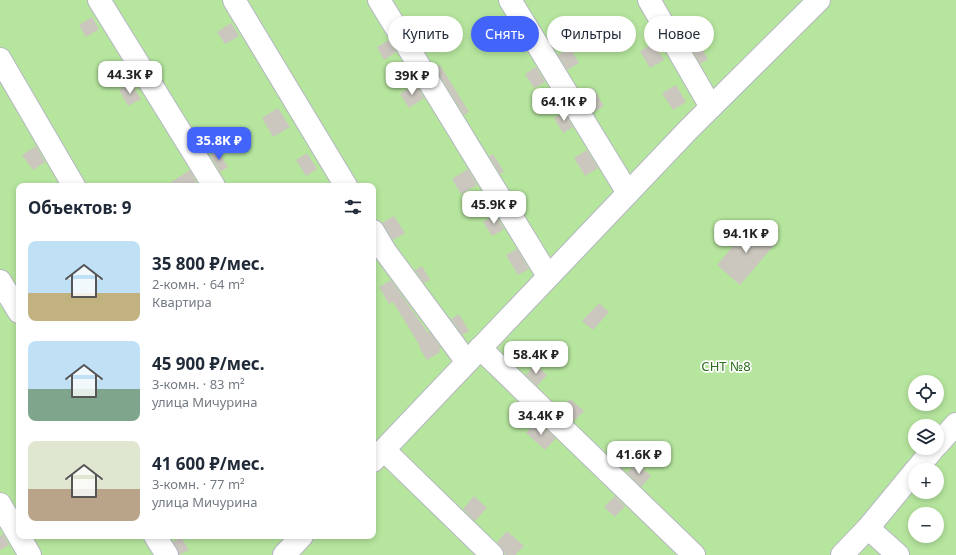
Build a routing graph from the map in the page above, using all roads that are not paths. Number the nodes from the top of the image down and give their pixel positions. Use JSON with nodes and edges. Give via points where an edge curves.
{"nodes":[{"id":1,"x":99,"y":0,"type":"edge"},
{"id":2,"x":234,"y":0,"type":"edge"},
{"id":3,"x":379,"y":0,"type":"edge"},
{"id":4,"x":510,"y":0,"type":"edge"},
{"id":5,"x":648,"y":0,"type":"edge"},
{"id":6,"x":819,"y":0,"type":"edge"},
{"id":7,"x":0,"y":60,"type":"edge"},
{"id":8,"x":711,"y":107,"type":"junction"},
{"id":9,"x":72,"y":183,"type":"edge"},
{"id":10,"x":212,"y":183,"type":"edge"},
{"id":11,"x":344,"y":183,"type":"edge"},
{"id":12,"x":628,"y":193,"type":"junction"},
{"id":13,"x":376,"y":236,"type":"edge"},
{"id":14,"x":548,"y":276,"type":"junction"},
{"id":15,"x":0,"y":281,"type":"edge"},
{"id":16,"x":16,"y":307,"type":"edge"},
{"id":17,"x":473,"y":355,"type":"junction"},
{"id":18,"x":377,"y":452,"type":"edge"},
{"id":19,"x":929,"y":455,"type":"edge"},
{"id":20,"x":922,"y":463,"type":"edge"},
{"id":21,"x":908,"y":480,"type":"edge"},
{"id":22,"x":0,"y":504,"type":"edge"},
{"id":23,"x":868,"y":528,"type":"junction"},
{"id":24,"x":16,"y":531,"type":"edge"},
{"id":25,"x":21,"y":539,"type":"edge"},
{"id":26,"x":157,"y":539,"type":"edge"},
{"id":27,"x":30,"y":555,"type":"edge"},
{"id":28,"x":167,"y":555,"type":"edge"},
{"id":29,"x":492,"y":555,"type":"edge"},
{"id":30,"x":694,"y":555,"type":"edge"},
{"id":31,"x":842,"y":555,"type":"edge"},
{"id":32,"x":898,"y":555,"type":"edge"}],
"edges":[{"from":1,"to":10,"type":"street"},
{"from":2,"to":11,"type":"street"},
{"from":3,"to":14,"type":"street"},
{"from":4,"to":12,"type":"street"},
{"from":5,"to":8,"type":"street"},
{"from":6,"to":8,"type":"street"},
{"from":7,"to":9,"type":"street"},
{"from":8,"to":12,"type":"street"},
{"from":12,"to":14,"type":"street"},
{"from":13,"to":17,"type":"street","via":[[385,251]]},
{"from":14,"to":17,"type":"street"},
{"from":15,"to":16,"type":"street"},
{"from":17,"to":18,"type":"street"},
{"from":17,"to":30,"type":"street"},
{"from":18,"to":29,"type":"street"},
{"from":19,"to":20,"type":"street"},
{"from":21,"to":23,"type":"street"},
{"from":22,"to":24,"type":"street"},
{"from":23,"to":31,"type":"street"},
{"from":23,"to":32,"type":"street"},
{"from":25,"to":27,"type":"street"},
{"from":26,"to":28,"type":"street"}]}
